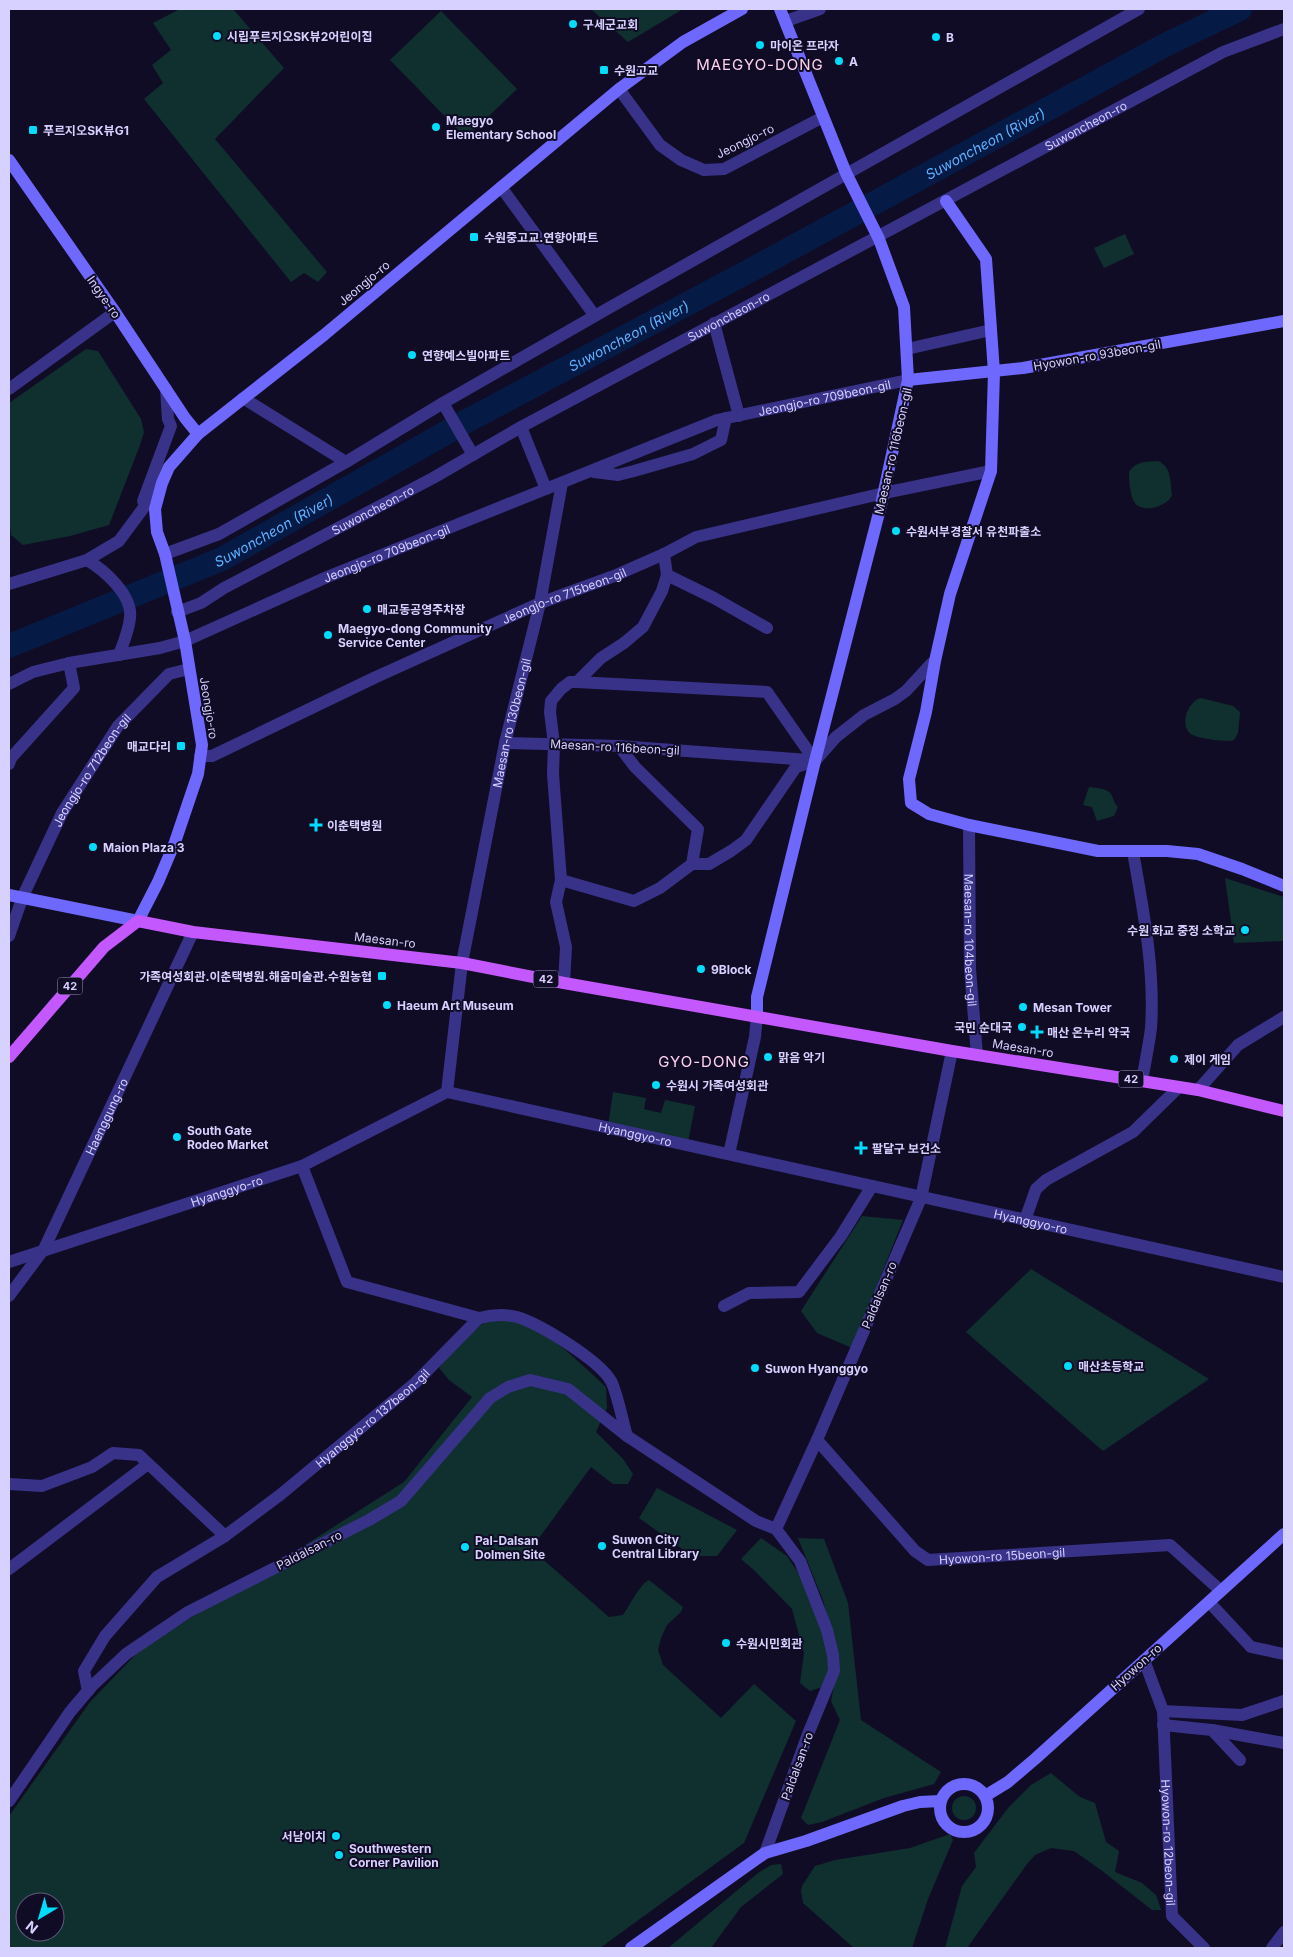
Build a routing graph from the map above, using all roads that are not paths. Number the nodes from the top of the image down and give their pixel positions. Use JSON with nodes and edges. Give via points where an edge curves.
{"nodes":[{"id":1,"x":742,"y":9,"type":"edge"},
{"id":2,"x":780,"y":9,"type":"edge"},
{"id":3,"x":820,"y":9,"type":"edge"},
{"id":4,"x":1139,"y":9,"type":"edge"},
{"id":5,"x":786,"y":21,"type":"junction"},
{"id":6,"x":1284,"y":29,"type":"edge"},
{"id":7,"x":619,"y":89,"type":"junction"},
{"id":8,"x":823,"y":117,"type":"junction"},
{"id":9,"x":9,"y":160,"type":"edge"},
{"id":10,"x":849,"y":178,"type":"junction"},
{"id":11,"x":501,"y":187,"type":"junction"},
{"id":12,"x":946,"y":201,"type":"junction"},
{"id":13,"x":876,"y":233,"type":"junction"},
{"id":14,"x":115,"y":312,"type":"junction"},
{"id":15,"x":595,"y":316,"type":"junction"},
{"id":16,"x":1284,"y":321,"type":"edge"},
{"id":17,"x":714,"y":323,"type":"junction"},
{"id":18,"x":991,"y":330,"type":"junction"},
{"id":19,"x":908,"y":349,"type":"junction"},
{"id":20,"x":994,"y":372,"type":"junction"},
{"id":21,"x":908,"y":380,"type":"junction"},
{"id":22,"x":9,"y":389,"type":"edge"},
{"id":23,"x":166,"y":389,"type":"junction"},
{"id":24,"x":243,"y":398,"type":"junction"},
{"id":25,"x":443,"y":403,"type":"junction"},
{"id":26,"x":739,"y":416,"type":"junction"},
{"id":27,"x":726,"y":418,"type":"junction"},
{"id":28,"x":521,"y":427,"type":"junction"},
{"id":29,"x":198,"y":434,"type":"junction"},
{"id":30,"x":473,"y":455,"type":"junction"},
{"id":31,"x":346,"y":462,"type":"junction"},
{"id":32,"x":991,"y":471,"type":"junction"},
{"id":33,"x":592,"y":472,"type":"junction"},
{"id":34,"x":162,"y":483,"type":"junction"},
{"id":35,"x":562,"y":483,"type":"junction"},
{"id":36,"x":546,"y":489,"type":"junction"},
{"id":37,"x":884,"y":494,"type":"junction"},
{"id":38,"x":138,"y":514,"type":"junction"},
{"id":39,"x":664,"y":554,"type":"junction"},
{"id":40,"x":165,"y":557,"type":"junction"},
{"id":41,"x":87,"y":560,"type":"junction"},
{"id":42,"x":667,"y":575,"type":"junction"},
{"id":43,"x":10,"y":582,"type":"edge"},
{"id":44,"x":540,"y":603,"type":"junction"},
{"id":45,"x":177,"y":609,"type":"junction"},
{"id":46,"x":767,"y":628,"type":"dead end"},
{"id":47,"x":185,"y":641,"type":"junction"},
{"id":48,"x":119,"y":655,"type":"junction"},
{"id":49,"x":935,"y":661,"type":"junction"},
{"id":50,"x":69,"y":663,"type":"junction"},
{"id":51,"x":189,"y":669,"type":"junction"},
{"id":52,"x":576,"y":682,"type":"junction"},
{"id":53,"x":9,"y":684,"type":"edge"},
{"id":54,"x":505,"y":742,"type":"junction"},
{"id":55,"x":554,"y":744,"type":"junction"},
{"id":56,"x":619,"y":746,"type":"junction"},
{"id":57,"x":200,"y":756,"type":"junction"},
{"id":58,"x":10,"y":758,"type":"edge"},
{"id":59,"x":815,"y":761,"type":"junction"},
{"id":60,"x":969,"y":825,"type":"junction"},
{"id":61,"x":1133,"y":852,"type":"junction"},
{"id":62,"x":692,"y":864,"type":"junction"},
{"id":63,"x":562,"y":880,"type":"junction"},
{"id":64,"x":1284,"y":886,"type":"edge"},
{"id":65,"x":9,"y":895,"type":"edge"},
{"id":66,"x":22,"y":896,"type":"junction"},
{"id":67,"x":138,"y":921,"type":"junction"},
{"id":68,"x":193,"y":932,"type":"junction"},
{"id":69,"x":9,"y":936,"type":"edge"},
{"id":70,"x":462,"y":963,"type":"junction"},
{"id":71,"x":564,"y":983,"type":"junction"},
{"id":72,"x":757,"y":1016,"type":"junction"},
{"id":73,"x":1284,"y":1017,"type":"edge"},
{"id":74,"x":952,"y":1052,"type":"junction"},
{"id":75,"x":977,"y":1055,"type":"junction"},
{"id":76,"x":9,"y":1057,"type":"edge"},
{"id":77,"x":1142,"y":1081,"type":"junction"},
{"id":78,"x":1179,"y":1087,"type":"junction"},
{"id":79,"x":1198,"y":1090,"type":"junction"},
{"id":80,"x":447,"y":1092,"type":"junction"},
{"id":81,"x":1284,"y":1111,"type":"edge"},
{"id":82,"x":729,"y":1154,"type":"junction"},
{"id":83,"x":302,"y":1166,"type":"junction"},
{"id":84,"x":872,"y":1186,"type":"junction"},
{"id":85,"x":920,"y":1198,"type":"junction"},
{"id":86,"x":1025,"y":1220,"type":"junction"},
{"id":87,"x":44,"y":1249,"type":"junction"},
{"id":88,"x":9,"y":1262,"type":"edge"},
{"id":89,"x":1284,"y":1277,"type":"edge"},
{"id":90,"x":9,"y":1296,"type":"edge"},
{"id":91,"x":724,"y":1306,"type":"dead end"},
{"id":92,"x":479,"y":1318,"type":"junction"},
{"id":93,"x":627,"y":1436,"type":"junction"},
{"id":94,"x":817,"y":1440,"type":"junction"},
{"id":95,"x":148,"y":1464,"type":"junction"},
{"id":96,"x":9,"y":1484,"type":"edge"},
{"id":97,"x":776,"y":1529,"type":"junction"},
{"id":98,"x":1284,"y":1534,"type":"edge"},
{"id":99,"x":225,"y":1536,"type":"junction"},
{"id":100,"x":9,"y":1569,"type":"edge"},
{"id":101,"x":1221,"y":1592,"type":"junction"},
{"id":102,"x":1209,"y":1602,"type":"junction"},
{"id":103,"x":1284,"y":1654,"type":"edge"},
{"id":104,"x":1144,"y":1660,"type":"junction"},
{"id":105,"x":88,"y":1691,"type":"junction"},
{"id":106,"x":1284,"y":1701,"type":"edge"},
{"id":107,"x":1163,"y":1711,"type":"junction"},
{"id":108,"x":1163,"y":1725,"type":"junction"},
{"id":109,"x":1212,"y":1730,"type":"junction"},
{"id":110,"x":1284,"y":1743,"type":"edge"},
{"id":111,"x":1240,"y":1760,"type":"dead end"},
{"id":112,"x":985,"y":1796,"type":"junction"},
{"id":113,"x":940,"y":1801,"type":"junction"},
{"id":114,"x":9,"y":1802,"type":"edge"},
{"id":115,"x":765,"y":1853,"type":"junction"},
{"id":116,"x":1284,"y":1932,"type":"edge"},
{"id":117,"x":631,"y":1948,"type":"edge"},
{"id":118,"x":1204,"y":1948,"type":"edge"},
{"id":119,"x":1272,"y":1948,"type":"edge"}],
"edges":[{"from":1,"to":7,"type":"street","name":"Jeongjo-ro","via":[[682,42]]},
{"from":2,"to":5,"type":"street","name":"Maesan-ro 116beon-gil"},
{"from":3,"to":5,"type":"street"},
{"from":4,"to":10,"type":"street"},
{"from":5,"to":8,"type":"street","name":"Maesan-ro 116beon-gil"},
{"from":6,"to":12,"type":"street","name":"Suwoncheon-ro","via":[[1223,52]]},
{"from":7,"to":8,"type":"street","name":"Jeongjo-ro","via":[[660,145],[681,160],[704,170],[724,169]]},
{"from":7,"to":11,"type":"street","name":"Jeongjo-ro"},
{"from":8,"to":10,"type":"street","name":"Maesan-ro 116beon-gil"},
{"from":9,"to":14,"type":"street","name":"Ingye-ro"},
{"from":10,"to":13,"type":"street","name":"Maesan-ro 116beon-gil"},
{"from":10,"to":15,"type":"street"},
{"from":11,"to":15,"type":"street"},
{"from":11,"to":24,"type":"street","name":"Jeongjo-ro","via":[[324,335]]},
{"from":12,"to":13,"type":"street","name":"Suwoncheon-ro"},
{"from":12,"to":18,"type":"street","via":[[986,260]]},
{"from":13,"to":17,"type":"street","name":"Suwoncheon-ro"},
{"from":13,"to":19,"type":"street","name":"Maesan-ro 116beon-gil","via":[[904,306]]},
{"from":14,"to":22,"type":"street"},
{"from":14,"to":23,"type":"street","name":"Ingye-ro"},
{"from":15,"to":25,"type":"street"},
{"from":16,"to":20,"type":"street","name":"Hyowon-ro 93beon-gil"},
{"from":17,"to":26,"type":"street"},
{"from":17,"to":28,"type":"street","name":"Suwoncheon-ro"},
{"from":18,"to":19,"type":"street"},
{"from":18,"to":20,"type":"street"},
{"from":19,"to":21,"type":"street","name":"Maesan-ro 116beon-gil"},
{"from":20,"to":21,"type":"street","name":"Hyowon-ro 93beon-gil"},
{"from":20,"to":32,"type":"street"},
{"from":21,"to":26,"type":"street","name":"Jeongjo-ro 709beon-gil"},
{"from":21,"to":37,"type":"street","name":"Maesan-ro 116beon-gil"},
{"from":23,"to":29,"type":"street","name":"Ingye-ro"},
{"from":23,"to":38,"type":"street","via":[[171,426]]},
{"from":24,"to":29,"type":"street","name":"Jeongjo-ro"},
{"from":24,"to":31,"type":"street"},
{"from":25,"to":30,"type":"street"},
{"from":25,"to":31,"type":"street"},
{"from":26,"to":27,"type":"street","name":"Jeongjo-ro 709beon-gil"},
{"from":27,"to":33,"type":"street","name":"Jeongjo-ro 709beon-gil"},
{"from":27,"to":33,"type":"street","name":"Jeongjo-ro 709beon-gil","via":[[721,440],[693,454],[618,475]]},
{"from":28,"to":30,"type":"street","name":"Suwoncheon-ro"},
{"from":28,"to":36,"type":"street"},
{"from":29,"to":34,"type":"street","name":"Jeongjo-ro","via":[[169,467]]},
{"from":30,"to":45,"type":"street","name":"Suwoncheon-ro","via":[[201,603]]},
{"from":31,"to":40,"type":"street","via":[[219,534]]},
{"from":32,"to":37,"type":"street","name":"Jeongjo-ro 715beon-gil"},
{"from":32,"to":49,"type":"street","via":[[950,594]]},
{"from":33,"to":35,"type":"street","name":"Jeongjo-ro 709beon-gil"},
{"from":34,"to":38,"type":"street"},
{"from":34,"to":40,"type":"street","name":"Jeongjo-ro","via":[[155,509],[157,532]]},
{"from":35,"to":36,"type":"street","name":"Jeongjo-ro 709beon-gil"},
{"from":35,"to":44,"type":"street","name":"Maesan-ro 130beon-gil"},
{"from":36,"to":47,"type":"street","name":"Jeongjo-ro 709beon-gil","via":[[327,577]]},
{"from":37,"to":39,"type":"street","name":"Jeongjo-ro 715beon-gil","via":[[696,537]]},
{"from":37,"to":59,"type":"street","name":"Maesan-ro 116beon-gil"},
{"from":38,"to":41,"type":"street","via":[[119,541]]},
{"from":39,"to":42,"type":"street"},
{"from":39,"to":44,"type":"street","name":"Jeongjo-ro 715beon-gil"},
{"from":40,"to":45,"type":"street","name":"Jeongjo-ro"},
{"from":41,"to":43,"type":"street"},
{"from":41,"to":48,"type":"street","via":[[108,575],[119,588],[131,616]]},
{"from":42,"to":46,"type":"street"},
{"from":42,"to":52,"type":"street","via":[[643,627],[601,658]]},
{"from":44,"to":54,"type":"street","name":"Maesan-ro 130beon-gil"},
{"from":44,"to":57,"type":"street","name":"Jeongjo-ro 715beon-gil","via":[[333,696],[212,756]]},
{"from":45,"to":47,"type":"street","name":"Jeongjo-ro"},
{"from":47,"to":48,"type":"street"},
{"from":47,"to":51,"type":"street","name":"Jeongjo-ro"},
{"from":48,"to":50,"type":"street"},
{"from":49,"to":59,"type":"street","name":"Maesan-ro 116beon-gil","via":[[906,691],[864,715],[836,737]]},
{"from":49,"to":60,"type":"street","via":[[932,689],[909,779],[912,803],[929,814]]},
{"from":50,"to":53,"type":"street","via":[[33,672]]},
{"from":50,"to":58,"type":"street","via":[[74,688]]},
{"from":51,"to":57,"type":"street","name":"Jeongjo-ro","via":[[202,745]]},
{"from":51,"to":66,"type":"street","name":"Jeongjo-ro 712beon-gil","via":[[169,674],[118,726],[62,813]]},
{"from":52,"to":55,"type":"street","via":[[570,682],[551,701]]},
{"from":52,"to":59,"type":"street","via":[[767,692]]},
{"from":54,"to":55,"type":"street","name":"Maesan-ro 116beon-gil"},
{"from":54,"to":70,"type":"street","name":"Maesan-ro 130beon-gil"},
{"from":55,"to":56,"type":"street","name":"Maesan-ro 116beon-gil"},
{"from":55,"to":63,"type":"street","via":[[552,774]]},
{"from":56,"to":59,"type":"street","name":"Maesan-ro 116beon-gil"},
{"from":56,"to":62,"type":"street","via":[[635,767],[698,829]]},
{"from":57,"to":67,"type":"street","name":"Jeongjo-ro","via":[[198,774],[175,842]]},
{"from":59,"to":62,"type":"street","name":"Maesan-ro 116beon-gil","via":[[796,767],[746,840],[709,864]]},
{"from":59,"to":72,"type":"street","name":"Maesan-ro 116beon-gil","via":[[758,997]]},
{"from":60,"to":61,"type":"street","via":[[1098,851]]},
{"from":60,"to":75,"type":"street","name":"Maesan-ro 104beon-gil","via":[[970,970]]},
{"from":61,"to":64,"type":"street","via":[[1198,854]]},
{"from":61,"to":77,"type":"street","via":[[1145,918],[1150,974],[1150,1028]]},
{"from":62,"to":63,"type":"street","via":[[660,888],[634,901]]},
{"from":63,"to":71,"type":"street","via":[[556,902],[566,947]]},
{"from":65,"to":66,"type":"street","name":"Maesan-ro"},
{"from":66,"to":67,"type":"street","name":"Maesan-ro"},
{"from":66,"to":69,"type":"street","name":"Jeongjo-ro 712beon-gil"},
{"from":67,"to":68,"type":"main road","name":"Maesan-ro","number":"42"},
{"from":67,"to":76,"type":"main road","name":"Jeongjo-ro","number":"42","via":[[104,947]]},
{"from":68,"to":70,"type":"main road","name":"Maesan-ro","number":"42"},
{"from":68,"to":87,"type":"street","name":"Haenggung-ro"},
{"from":70,"to":71,"type":"main road","name":"Maesan-ro","number":"42"},
{"from":70,"to":80,"type":"street","name":"Maesan-ro 130beon-gil"},
{"from":71,"to":72,"type":"main road","name":"Maesan-ro","number":"42"},
{"from":72,"to":74,"type":"main road","name":"Maesan-ro","number":"42"},
{"from":72,"to":82,"type":"street"},
{"from":73,"to":79,"type":"street","via":[[1238,1045]]},
{"from":74,"to":75,"type":"main road","name":"Maesan-ro","number":"42"},
{"from":74,"to":85,"type":"street","name":"Paldalsan-ro"},
{"from":75,"to":77,"type":"main road","name":"Maesan-ro","number":"42"},
{"from":77,"to":78,"type":"main road","name":"Maesan-ro","number":"42"},
{"from":78,"to":79,"type":"main road","name":"Maesan-ro","number":"42"},
{"from":78,"to":86,"type":"street","via":[[1133,1132],[1046,1180],[1036,1189]]},
{"from":79,"to":81,"type":"main road","name":"Maesan-ro","number":"42"},
{"from":80,"to":82,"type":"street","name":"Hyanggyo-ro"},
{"from":80,"to":83,"type":"street","name":"Hyanggyo-ro"},
{"from":82,"to":84,"type":"street","name":"Hyanggyo-ro"},
{"from":83,"to":87,"type":"street","name":"Hyanggyo-ro"},
{"from":83,"to":92,"type":"street","via":[[347,1282]]},
{"from":84,"to":85,"type":"street","name":"Hyanggyo-ro"},
{"from":84,"to":91,"type":"street","via":[[841,1236],[799,1292],[749,1293]]},
{"from":85,"to":86,"type":"street","name":"Hyanggyo-ro"},
{"from":85,"to":94,"type":"street","name":"Paldalsan-ro"},
{"from":86,"to":89,"type":"street","name":"Hyanggyo-ro"},
{"from":87,"to":88,"type":"street","name":"Hyanggyo-ro"},
{"from":87,"to":90,"type":"street","name":"Haenggung-ro"},
{"from":92,"to":93,"type":"street","via":[[490,1315],[516,1317],[545,1329],[593,1362],[611,1381]]},
{"from":92,"to":99,"type":"street","name":"Hyanggyo-ro 137beon-gil","via":[[416,1383]]},
{"from":93,"to":97,"type":"street","name":"Paldalsan-ro","via":[[756,1522]]},
{"from":93,"to":105,"type":"street","name":"Paldalsan-ro","via":[[568,1389],[530,1380],[508,1387],[490,1398],[401,1501],[188,1612],[126,1654]]},
{"from":94,"to":97,"type":"street","name":"Paldalsan-ro"},
{"from":94,"to":101,"type":"street","name":"Hyowon-ro 15beon-gil","via":[[915,1551],[928,1560],[1170,1545]]},
{"from":95,"to":96,"type":"street","via":[[139,1455],[113,1453],[92,1467],[42,1486]]},
{"from":95,"to":99,"type":"street"},
{"from":95,"to":100,"type":"street"},
{"from":97,"to":115,"type":"street","name":"Paldalsan-ro","via":[[800,1561],[827,1630],[834,1671]]},
{"from":98,"to":101,"type":"street","name":"Hyowon-ro"},
{"from":99,"to":105,"type":"street","name":"Hyanggyo-ro 137beon-gil","via":[[157,1577],[118,1621],[84,1671]]},
{"from":101,"to":102,"type":"street","name":"Hyowon-ro"},
{"from":102,"to":103,"type":"street","via":[[1251,1647]]},
{"from":102,"to":104,"type":"street","name":"Hyowon-ro"},
{"from":104,"to":107,"type":"street","name":"Hyowon-ro 12beon-gil"},
{"from":104,"to":112,"type":"street","name":"Hyowon-ro","via":[[1035,1759]]},
{"from":105,"to":114,"type":"street","name":"Paldalsan-ro"},
{"from":106,"to":107,"type":"street","via":[[1242,1715]]},
{"from":107,"to":108,"type":"street","name":"Hyowon-ro 12beon-gil"},
{"from":108,"to":109,"type":"street"},
{"from":108,"to":118,"type":"street","name":"Hyowon-ro 12beon-gil","via":[[1172,1916]]},
{"from":109,"to":110,"type":"street"},
{"from":109,"to":111,"type":"street"},
{"from":112,"to":113,"type":"street","via":[[976,1786],[960,1784],[946,1791]]},
{"from":112,"to":113,"type":"street","via":[[988,1806],[984,1821],[972,1831],[964,1832],[956,1831],[943,1821]]},
{"from":113,"to":115,"type":"street","via":[[903,1806]]},
{"from":115,"to":117,"type":"street"},
{"from":116,"to":119,"type":"street"}]}
